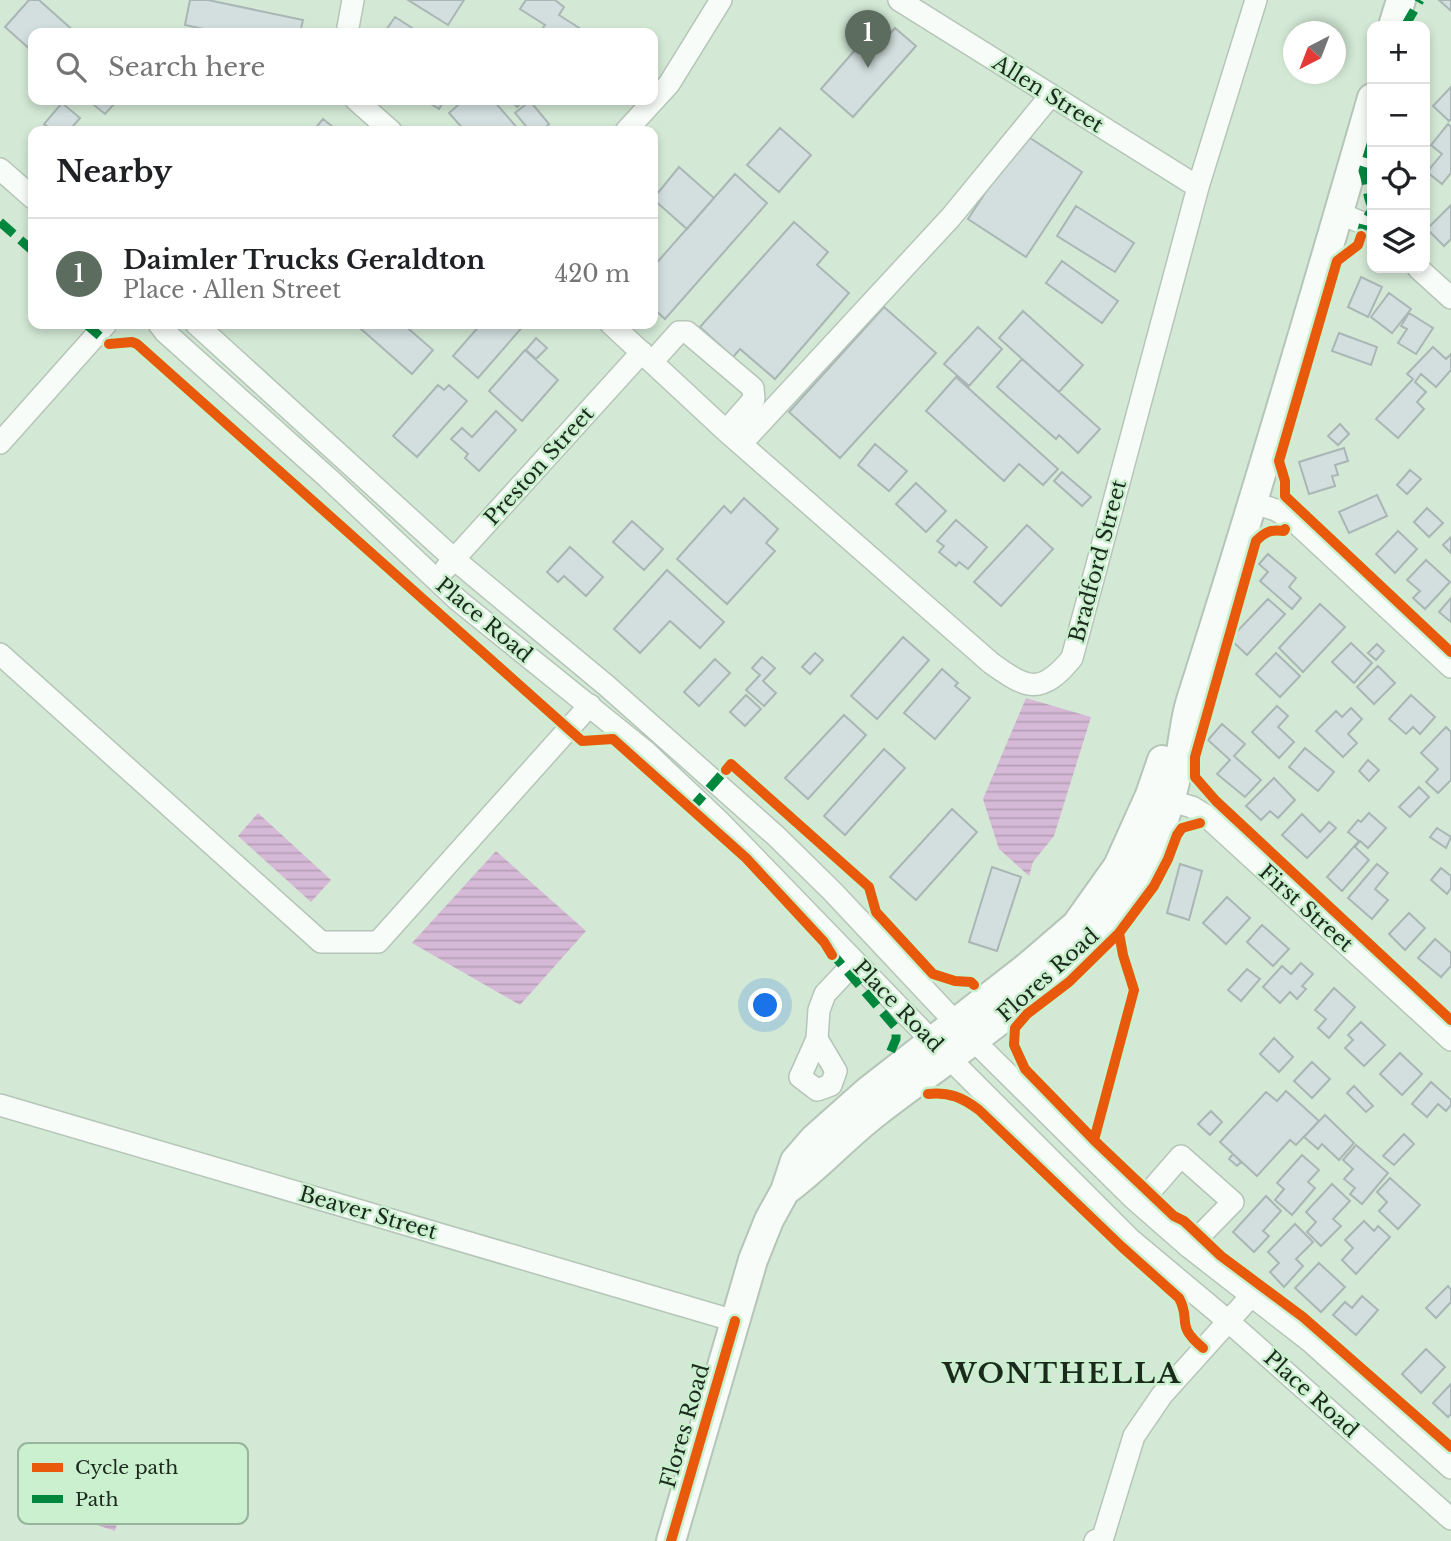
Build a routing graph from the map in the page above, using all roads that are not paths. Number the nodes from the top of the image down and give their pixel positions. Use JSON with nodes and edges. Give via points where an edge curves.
{"nodes":[{"id":1,"x":353,"y":0,"type":"edge"},
{"id":2,"x":721,"y":0,"type":"edge"},
{"id":3,"x":899,"y":0,"type":"edge"},
{"id":4,"x":1256,"y":0,"type":"edge"},
{"id":5,"x":1401,"y":0,"type":"edge"},
{"id":6,"x":1395,"y":21,"type":"edge"},
{"id":7,"x":348,"y":28,"type":"edge"},
{"id":8,"x":1051,"y":95,"type":"junction"},
{"id":9,"x":658,"y":96,"type":"edge"},
{"id":10,"x":362,"y":105,"type":"edge"},
{"id":11,"x":650,"y":105,"type":"edge"},
{"id":12,"x":1367,"y":115,"type":"edge"},
{"id":13,"x":385,"y":126,"type":"edge"},
{"id":14,"x":631,"y":126,"type":"edge"},
{"id":15,"x":0,"y":169,"type":"edge"},
{"id":16,"x":1198,"y":187,"type":"junction"},
{"id":17,"x":28,"y":194,"type":"edge"},
{"id":18,"x":1339,"y":213,"type":"junction"},
{"id":19,"x":1367,"y":225,"type":"edge"},
{"id":20,"x":1424,"y":273,"type":"edge"},
{"id":21,"x":1451,"y":298,"type":"edge"},
{"id":22,"x":102,"y":329,"type":"edge"},
{"id":23,"x":163,"y":329,"type":"edge"},
{"id":24,"x":201,"y":329,"type":"edge"},
{"id":25,"x":616,"y":329,"type":"edge"},
{"id":26,"x":647,"y":357,"type":"junction"},
{"id":27,"x":733,"y":437,"type":"junction"},
{"id":28,"x":0,"y":443,"type":"edge"},
{"id":29,"x":1254,"y":503,"type":"junction"},
{"id":30,"x":454,"y":559,"type":"junction"},
{"id":31,"x":436,"y":580,"type":"junction"},
{"id":32,"x":0,"y":654,"type":"edge"},
{"id":33,"x":1451,"y":667,"type":"edge"},
{"id":34,"x":590,"y":705,"type":"junction"},
{"id":35,"x":1160,"y":798,"type":"junction"},
{"id":36,"x":855,"y":962,"type":"junction"},
{"id":37,"x":964,"y":1031,"type":"junction"},
{"id":38,"x":817,"y":1039,"type":"dead end"},
{"id":39,"x":1451,"y":1040,"type":"edge"},
{"id":40,"x":940,"y":1049,"type":"junction"},
{"id":41,"x":0,"y":1105,"type":"edge"},
{"id":42,"x":1140,"y":1203,"type":"junction"},
{"id":43,"x":1189,"y":1247,"type":"junction"},
{"id":44,"x":1252,"y":1295,"type":"junction"},
{"id":45,"x":735,"y":1321,"type":"junction"},
{"id":46,"x":1228,"y":1321,"type":"junction"},
{"id":47,"x":1451,"y":1468,"type":"edge"},
{"id":48,"x":1451,"y":1519,"type":"edge"},
{"id":49,"x":671,"y":1541,"type":"edge"},
{"id":50,"x":1095,"y":1541,"type":"edge"}],
"edges":[{"from":1,"to":7,"type":"street"},
{"from":2,"to":9,"type":"street"},
{"from":3,"to":8,"type":"street","name":"Allen Street"},
{"from":4,"to":16,"type":"street","name":"Bradford Street"},
{"from":5,"to":6,"type":"main road"},
{"from":8,"to":16,"type":"street","name":"Allen Street"},
{"from":8,"to":27,"type":"street","via":[[951,217]]},
{"from":10,"to":13,"type":"street"},
{"from":11,"to":14,"type":"street"},
{"from":12,"to":18,"type":"main road","name":"Flores Road"},
{"from":15,"to":17,"type":"street"},
{"from":16,"to":27,"type":"street","name":"Bradford Street","via":[[1072,658],[1046,683],[1032,686],[1014,680],[991,663]]},
{"from":18,"to":19,"type":"street"},
{"from":18,"to":29,"type":"main road","name":"Flores Road"},
{"from":20,"to":21,"type":"street"},
{"from":22,"to":28,"type":"street"},
{"from":23,"to":31,"type":"street","name":"Place Road"},
{"from":24,"to":30,"type":"street","name":"Place Road"},
{"from":25,"to":26,"type":"street","name":"Bradford Street"},
{"from":26,"to":27,"type":"street","name":"Bradford Street"},
{"from":26,"to":27,"type":"street","name":"Preston Street","via":[[679,332],[687,332],[753,388],[754,399]]},
{"from":26,"to":30,"type":"street","name":"Preston Street"},
{"from":29,"to":33,"type":"street","via":[[1294,521]]},
{"from":29,"to":35,"type":"main road","name":"Flores Road","via":[[1184,720],[1180,759]]},
{"from":30,"to":31,"type":"street","name":"Preston Street"},
{"from":30,"to":37,"type":"street","name":"Place Road","via":[[607,686],[776,836]]},
{"from":31,"to":34,"type":"street","name":"Place Road"},
{"from":32,"to":34,"type":"street","via":[[321,942],[378,942]]},
{"from":34,"to":36,"type":"street","name":"Place Road","via":[[705,808]]},
{"from":35,"to":37,"type":"main road","name":"Flores Road","via":[[1156,839],[1140,873],[1100,930],[1051,977]]},
{"from":35,"to":39,"type":"street","name":"First Street","via":[[1205,815]]},
{"from":36,"to":38,"type":"street","via":[[825,994]]},
{"from":36,"to":40,"type":"street","name":"Place Road"},
{"from":37,"to":40,"type":"main road","name":"Flores Road"},
{"from":37,"to":42,"type":"street","name":"Place Road"},
{"from":40,"to":45,"type":"main road","name":"Flores Road","via":[[850,1106],[795,1161],[753,1260]]},
{"from":40,"to":46,"type":"street","name":"Place Road","via":[[1130,1239]]},
{"from":41,"to":45,"type":"street","name":"Beaver Street"},
{"from":42,"to":43,"type":"street","name":"Place Road"},
{"from":42,"to":43,"type":"street","via":[[1181,1156],[1233,1202]]},
{"from":43,"to":44,"type":"street","name":"Place Road"},
{"from":44,"to":46,"type":"street"},
{"from":44,"to":47,"type":"street","name":"Place Road"},
{"from":45,"to":49,"type":"main road","name":"Flores Road"},
{"from":46,"to":48,"type":"street","name":"Place Road"},
{"from":46,"to":50,"type":"street","via":[[1162,1395],[1134,1436],[1103,1537]]}]}
